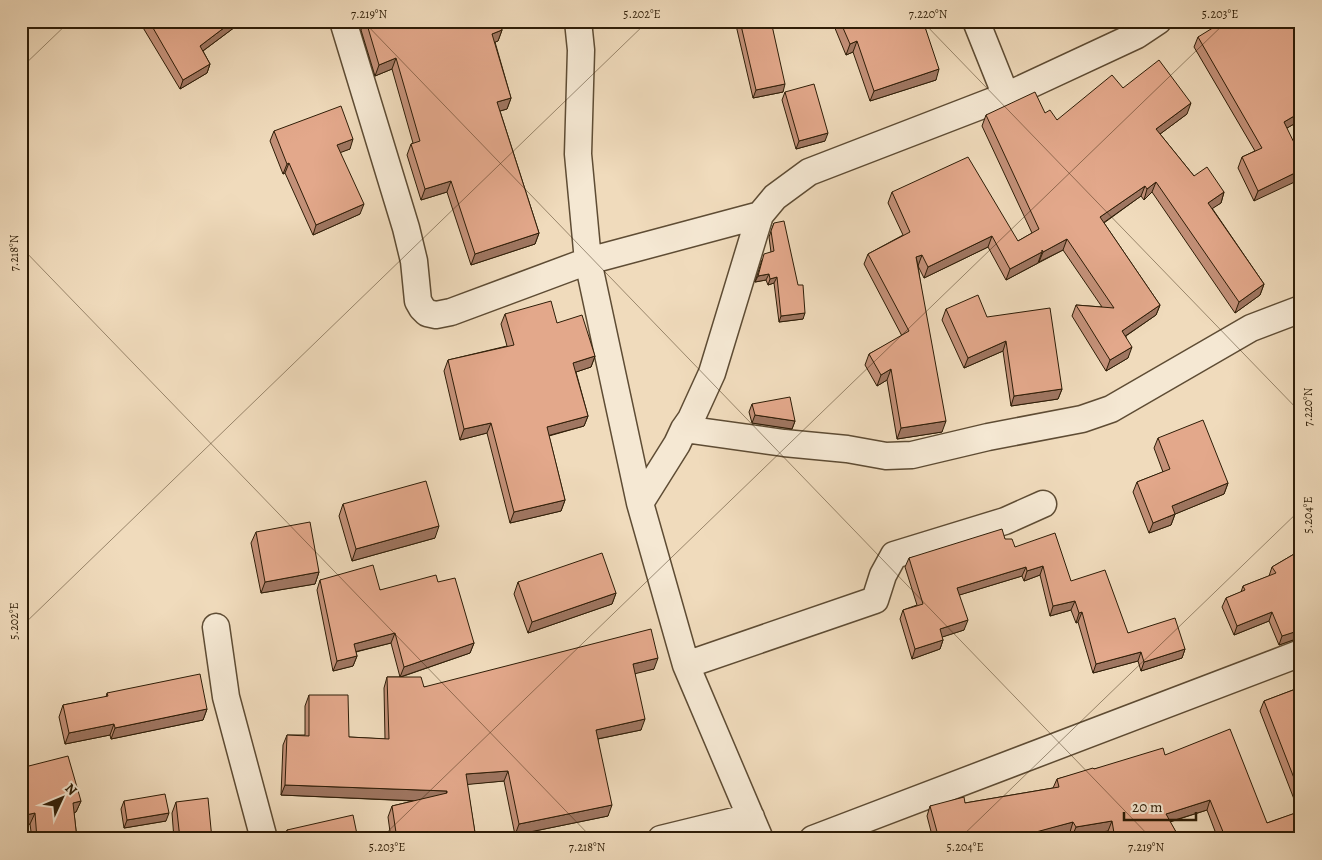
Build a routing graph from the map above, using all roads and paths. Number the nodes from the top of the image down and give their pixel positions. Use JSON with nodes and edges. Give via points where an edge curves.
{"nodes":[{"id":1,"x":343,"y":21,"type":"edge"},
{"id":2,"x":578,"y":21,"type":"edge"},
{"id":3,"x":976,"y":21,"type":"edge"},
{"id":4,"x":1158,"y":21,"type":"edge"},
{"id":5,"x":1006,"y":96,"type":"junction"},
{"id":6,"x":760,"y":215,"type":"junction"},
{"id":7,"x":588,"y":261,"type":"junction"},
{"id":8,"x":1301,"y":309,"type":"edge"},
{"id":9,"x":684,"y":429,"type":"junction"},
{"id":10,"x":640,"y":503,"type":"junction"},
{"id":11,"x":1043,"y":504,"type":"dead end"},
{"id":12,"x":216,"y":627,"type":"dead end"},
{"id":13,"x":1301,"y":653,"type":"edge"},
{"id":14,"x":686,"y":665,"type":"junction"},
{"id":15,"x":756,"y":828,"type":"edge"},
{"id":16,"x":264,"y":839,"type":"edge"},
{"id":17,"x":661,"y":839,"type":"edge"},
{"id":18,"x":813,"y":839,"type":"edge"}],
"edges":[{"from":1,"to":7,"type":"street","via":[[406,228],[414,261],[418,301],[427,313],[451,312]]},
{"from":2,"to":7,"type":"street","via":[[581,50],[578,154]]},
{"from":3,"to":5,"type":"street"},
{"from":4,"to":5,"type":"street","via":[[1137,35]]},
{"from":5,"to":6,"type":"street","via":[[809,172],[775,197]]},
{"from":6,"to":7,"type":"street"},
{"from":6,"to":9,"type":"street","via":[[712,373]]},
{"from":7,"to":10,"type":"street"},
{"from":8,"to":9,"type":"street","via":[[1244,332],[1111,408],[1082,419],[912,455],[886,456]]},
{"from":9,"to":10,"type":"street"},
{"from":10,"to":14,"type":"street"},
{"from":11,"to":14,"type":"street","via":[[1005,521],[894,555],[883,575],[876,600]]},
{"from":12,"to":16,"type":"street","via":[[226,698]]},
{"from":13,"to":18,"type":"street"},
{"from":14,"to":15,"type":"street"},
{"from":15,"to":17,"type":"street"}]}
